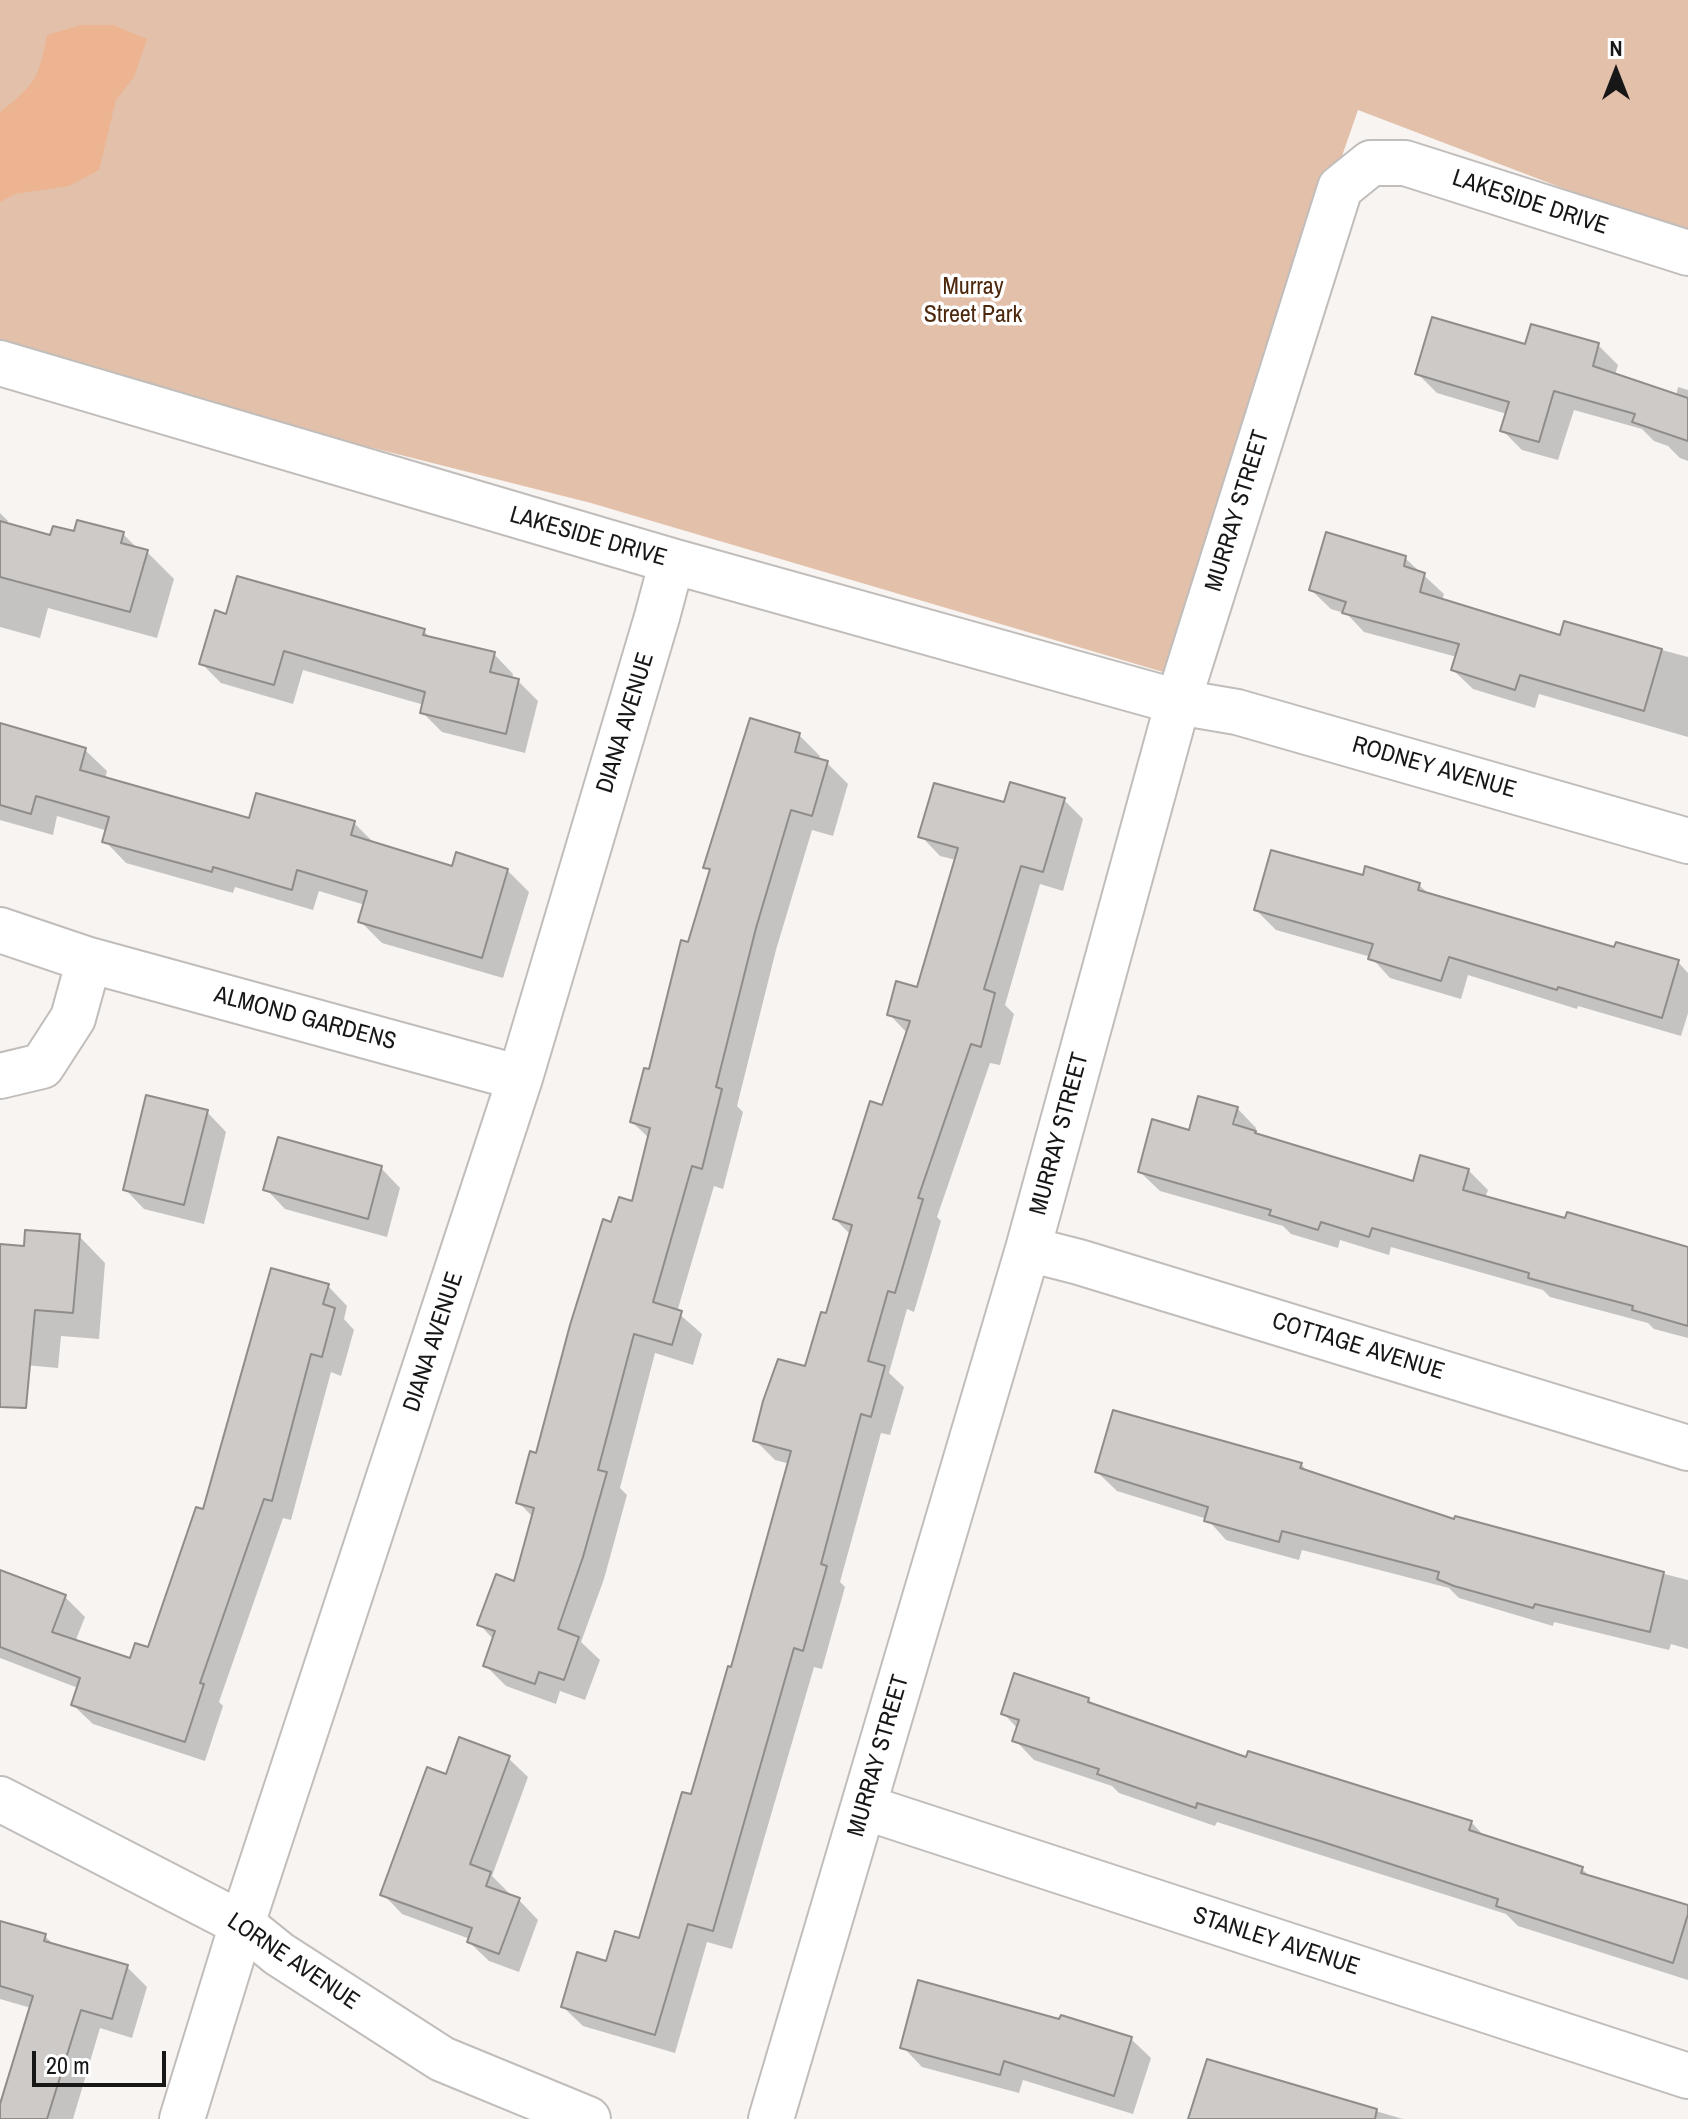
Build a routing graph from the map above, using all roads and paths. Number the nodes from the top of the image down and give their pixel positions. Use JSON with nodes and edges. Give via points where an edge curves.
{"nodes":[{"id":1,"x":1371,"y":163,"type":"joint"},
{"id":2,"x":1688,"y":253,"type":"edge"},
{"id":3,"x":0,"y":363,"type":"edge"},
{"id":4,"x":672,"y":561,"type":"junction"},
{"id":5,"x":1178,"y":702,"type":"junction"},
{"id":6,"x":1688,"y":841,"type":"edge"},
{"id":7,"x":0,"y":930,"type":"edge"},
{"id":8,"x":89,"y":960,"type":"junction"},
{"id":9,"x":0,"y":1076,"type":"edge"},
{"id":10,"x":520,"y":1078,"type":"junction"},
{"id":11,"x":1028,"y":1249,"type":"junction"},
{"id":12,"x":1688,"y":1448,"type":"edge"},
{"id":13,"x":0,"y":1799,"type":"edge"},
{"id":14,"x":864,"y":1807,"type":"junction"},
{"id":15,"x":242,"y":1924,"type":"junction"},
{"id":16,"x":1688,"y":2076,"type":"edge"},
{"id":17,"x":182,"y":2119,"type":"edge"},
{"id":18,"x":588,"y":2119,"type":"edge"},
{"id":19,"x":771,"y":2119,"type":"edge"}],
"edges":[{"from":1,"to":2,"type":"street","name":"LAKESIDE DRIVE","via":[[1405,163]]},
{"from":1,"to":5,"type":"street","name":"MURRAY STREET","via":[[1340,188]]},
{"from":3,"to":4,"type":"street","name":"LAKESIDE DRIVE"},
{"from":4,"to":5,"type":"street","name":"LAKESIDE DRIVE"},
{"from":4,"to":10,"type":"street","name":"DIANA AVENUE"},
{"from":5,"to":6,"type":"street","name":"RODNEY AVENUE","via":[[1237,712]]},
{"from":5,"to":11,"type":"street","name":"MURRAY STREET"},
{"from":7,"to":8,"type":"street","name":"ALMOND GARDENS"},
{"from":8,"to":9,"type":"street","via":[[73,1018],[42,1066]]},
{"from":8,"to":10,"type":"street","name":"ALMOND GARDENS"},
{"from":10,"to":15,"type":"street","name":"DIANA AVENUE"},
{"from":11,"to":12,"type":"street","name":"COTTAGE AVENUE"},
{"from":11,"to":14,"type":"street","name":"MURRAY STREET"},
{"from":13,"to":15,"type":"street","name":"LORNE AVENUE"},
{"from":14,"to":16,"type":"street","name":"STANLEY AVENUE"},
{"from":14,"to":19,"type":"street","name":"MURRAY STREET"},
{"from":15,"to":17,"type":"street","name":"DIANA AVENUE"},
{"from":15,"to":18,"type":"street","name":"LORNE AVENUE","via":[[279,1954],[442,2059]]}]}
